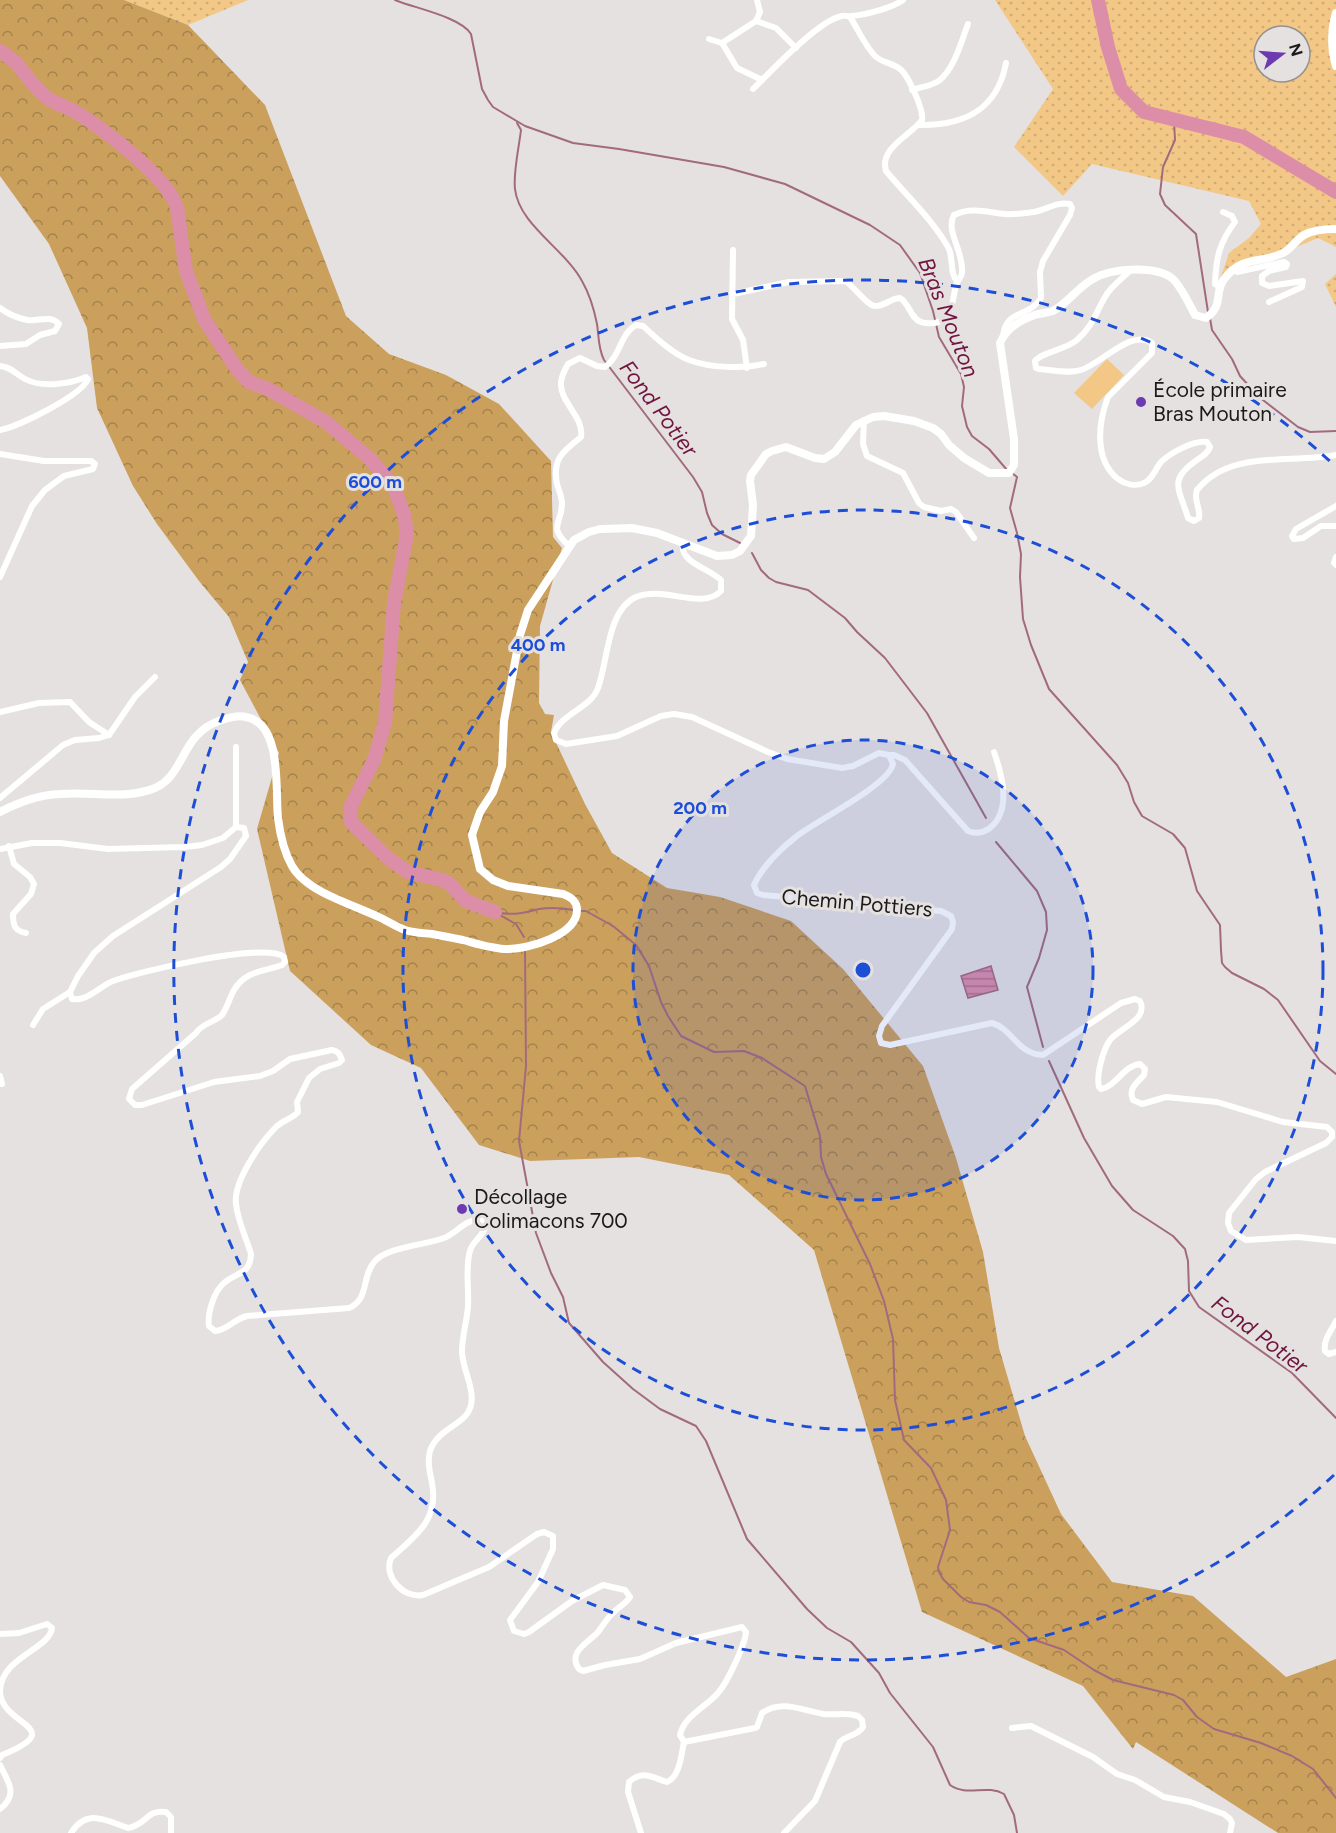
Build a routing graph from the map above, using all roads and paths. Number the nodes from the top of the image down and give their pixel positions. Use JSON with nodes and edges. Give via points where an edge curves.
{"nodes":[{"id":1,"x":758,"y":0,"type":"edge"},
{"id":2,"x":903,"y":0,"type":"edge"},
{"id":3,"x":1336,"y":14,"type":"edge"},
{"id":4,"x":850,"y":16,"type":"junction"},
{"id":5,"x":756,"y":21,"type":"junction"},
{"id":6,"x":968,"y":24,"type":"dead end"},
{"id":7,"x":709,"y":39,"type":"dead end"},
{"id":8,"x":722,"y":43,"type":"junction"},
{"id":9,"x":796,"y":48,"type":"junction"},
{"id":10,"x":1006,"y":63,"type":"dead end"},
{"id":11,"x":1336,"y":66,"type":"edge"},
{"id":12,"x":762,"y":80,"type":"junction"},
{"id":13,"x":753,"y":89,"type":"dead end"},
{"id":14,"x":912,"y":90,"type":"junction"},
{"id":15,"x":918,"y":125,"type":"junction"},
{"id":16,"x":1223,"y":212,"type":"dead end"},
{"id":17,"x":1336,"y":229,"type":"edge"},
{"id":18,"x":734,"y":250,"type":"dead end"},
{"id":19,"x":1235,"y":268,"type":"junction"},
{"id":20,"x":1132,"y":269,"type":"junction"},
{"id":21,"x":957,"y":281,"type":"junction"},
{"id":22,"x":1220,"y":287,"type":"junction"},
{"id":23,"x":733,"y":294,"type":"junction"},
{"id":24,"x":1269,"y":302,"type":"dead end"},
{"id":25,"x":0,"y":308,"type":"edge"},
{"id":26,"x":1002,"y":337,"type":"junction"},
{"id":27,"x":0,"y":346,"type":"edge"},
{"id":28,"x":764,"y":364,"type":"dead end"},
{"id":29,"x":0,"y":366,"type":"edge"},
{"id":30,"x":747,"y":368,"type":"junction"},
{"id":31,"x":864,"y":420,"type":"junction"},
{"id":32,"x":0,"y":430,"type":"edge"},
{"id":33,"x":0,"y":454,"type":"edge"},
{"id":34,"x":1336,"y":455,"type":"edge"},
{"id":35,"x":1336,"y":506,"type":"edge"},
{"id":36,"x":1336,"y":525,"type":"edge"},
{"id":37,"x":974,"y":538,"type":"dead end"},
{"id":38,"x":683,"y":544,"type":"junction"},
{"id":39,"x":569,"y":546,"type":"junction"},
{"id":40,"x":1336,"y":557,"type":"edge"},
{"id":41,"x":1336,"y":565,"type":"edge"},
{"id":42,"x":0,"y":577,"type":"edge"},
{"id":43,"x":155,"y":677,"type":"dead end"},
{"id":44,"x":0,"y":712,"type":"edge"},
{"id":45,"x":109,"y":735,"type":"junction"},
{"id":46,"x":236,"y":747,"type":"dead end"},
{"id":47,"x":994,"y":752,"type":"dead end"},
{"id":48,"x":889,"y":755,"type":"junction"},
{"id":49,"x":0,"y":798,"type":"edge"},
{"id":50,"x":0,"y":812,"type":"edge"},
{"id":51,"x":236,"y":827,"type":"junction"},
{"id":52,"x":9,"y":846,"type":"junction"},
{"id":53,"x":0,"y":849,"type":"edge"},
{"id":54,"x":27,"y":933,"type":"dead end"},
{"id":55,"x":70,"y":992,"type":"junction"},
{"id":56,"x":33,"y":1025,"type":"dead end"},
{"id":57,"x":0,"y":1076,"type":"edge"},
{"id":58,"x":2,"y":1084,"type":"dead end"},
{"id":59,"x":1336,"y":1241,"type":"edge"},
{"id":60,"x":1336,"y":1321,"type":"edge"},
{"id":61,"x":1336,"y":1352,"type":"edge"},
{"id":62,"x":0,"y":1634,"type":"edge"},
{"id":63,"x":1012,"y":1728,"type":"dead end"},
{"id":64,"x":684,"y":1742,"type":"junction"},
{"id":65,"x":0,"y":1758,"type":"edge"},
{"id":66,"x":0,"y":1765,"type":"edge"},
{"id":67,"x":0,"y":1809,"type":"edge"},
{"id":68,"x":71,"y":1833,"type":"edge"},
{"id":69,"x":171,"y":1833,"type":"edge"},
{"id":70,"x":641,"y":1833,"type":"edge"},
{"id":71,"x":784,"y":1833,"type":"edge"},
{"id":72,"x":1230,"y":1833,"type":"edge"}],
"edges":[{"from":1,"to":5,"type":"street","via":[[760,12]]},
{"from":2,"to":4,"type":"street"},
{"from":3,"to":11,"type":"main road"},
{"from":4,"to":9,"type":"street","via":[[832,20]]},
{"from":4,"to":14,"type":"street","via":[[874,56],[901,70]]},
{"from":5,"to":8,"type":"street"},
{"from":5,"to":9,"type":"street","via":[[776,28]]},
{"from":6,"to":14,"type":"street","via":[[947,72],[938,82]]},
{"from":7,"to":8,"type":"street"},
{"from":8,"to":12,"type":"street","via":[[737,68]]},
{"from":9,"to":12,"type":"street"},
{"from":10,"to":15,"type":"street","via":[[998,87],[979,112],[951,123]]},
{"from":12,"to":13,"type":"street"},
{"from":14,"to":15,"type":"street","via":[[923,115]]},
{"from":15,"to":21,"type":"street","via":[[888,152],[884,165],[942,237],[950,250]]},
{"from":16,"to":22,"type":"street","via":[[1235,222],[1223,238],[1217,256],[1215,284]]},
{"from":17,"to":19,"type":"main road","via":[[1304,235],[1283,253],[1243,262]]},
{"from":18,"to":23,"type":"street"},
{"from":19,"to":22,"type":"main road"},
{"from":19,"to":24,"type":"street","via":[[1237,272],[1284,262],[1286,267],[1262,276],[1262,283],[1269,286],[1303,280],[1302,287]]},
{"from":20,"to":22,"type":"main road","via":[[1166,274],[1174,280],[1195,315],[1201,317],[1206,318],[1217,308]]},
{"from":20,"to":26,"type":"main road","via":[[1092,279],[1053,311],[1026,318]]},
{"from":20,"to":34,"type":"street","via":[[1110,290],[1094,321],[1078,339],[1035,361],[1039,369],[1073,372],[1091,366],[1125,343],[1150,340],[1152,353],[1108,397],[1105,406],[1101,453],[1113,475],[1123,483],[1144,483],[1169,457],[1197,442],[1207,442],[1208,452],[1183,470],[1178,480],[1188,518],[1194,521],[1200,514],[1195,493],[1221,471],[1251,461]]},
{"from":21,"to":23,"type":"street","via":[[950,312],[940,322],[926,323],[918,321],[903,300],[870,305],[844,281],[789,282]]},
{"from":21,"to":26,"type":"street","via":[[962,272],[950,226],[954,215],[978,209],[1008,215],[1070,204],[1070,215],[1041,266],[1041,298],[1031,309],[1009,320]]},
{"from":23,"to":30,"type":"street","via":[[732,319],[743,340]]},
{"from":25,"to":27,"type":"street","via":[[24,320],[50,319],[59,324],[55,331],[30,343]]},
{"from":26,"to":31,"type":"main road","via":[[1014,439],[1014,465],[1010,473],[989,473],[964,458],[933,428],[914,421],[884,416]]},
{"from":28,"to":30,"type":"street"},
{"from":29,"to":32,"type":"street","via":[[36,383],[88,379],[82,388],[27,421]]},
{"from":30,"to":39,"type":"street","via":[[691,361],[636,325],[605,367],[580,358],[568,364],[561,385],[581,432],[581,437],[560,455],[556,473],[562,503],[557,530]]},
{"from":31,"to":37,"type":"street","via":[[867,456],[903,473],[924,507],[956,512]]},
{"from":31,"to":38,"type":"main road","via":[[824,459],[786,447],[766,454],[751,476],[753,528],[740,551],[717,556]]},
{"from":33,"to":42,"type":"street","via":[[44,461],[91,461],[95,465],[93,469],[64,476],[38,498]]},
{"from":35,"to":36,"type":"street","via":[[1296,529],[1292,536],[1299,540],[1321,526]]},
{"from":38,"to":39,"type":"main road","via":[[645,530],[616,527],[580,536]]},
{"from":38,"to":48,"type":"street","via":[[686,558],[717,575],[721,591],[700,599],[649,593],[623,606],[615,622],[598,690],[560,723],[554,733],[556,740],[566,744],[617,736],[674,714],[692,717],[788,759],[842,768],[879,753]]},
{"from":39,"to":50,"type":"main road","via":[[525,618],[504,721],[502,766],[472,835],[480,869],[493,880],[563,894],[577,905],[577,916],[567,930],[531,947],[505,949],[405,930],[304,880],[292,867],[283,842],[271,741],[258,721],[250,717],[232,717],[202,729],[171,775],[157,787],[143,792],[52,795],[29,799]]},
{"from":40,"to":41,"type":"street"},
{"from":43,"to":45,"type":"street","via":[[135,697]]},
{"from":44,"to":45,"type":"street","via":[[39,703],[70,702]]},
{"from":45,"to":49,"type":"street","via":[[63,745]]},
{"from":46,"to":51,"type":"street"},
{"from":47,"to":48,"type":"street","via":[[1003,787],[1003,808],[988,830],[973,833],[905,760]]},
{"from":48,"to":59,"type":"street","name":"Chemin Pottiers","via":[[893,764],[889,772],[865,793],[795,837],[754,885],[757,893],[763,895],[941,911],[951,916],[952,929],[882,1026],[882,1043],[890,1045],[992,1023],[1025,1051],[1043,1055],[1121,1003],[1135,999],[1142,1009],[1136,1019],[1110,1040],[1099,1087],[1107,1088],[1130,1066],[1140,1064],[1144,1075],[1131,1094],[1138,1104],[1166,1097],[1216,1102],[1283,1122],[1327,1127],[1332,1137],[1326,1143],[1272,1167],[1256,1179],[1229,1213],[1228,1223],[1231,1231],[1246,1240]]},
{"from":51,"to":52,"type":"street","via":[[223,838],[185,847],[108,849],[60,843]]},
{"from":51,"to":55,"type":"street","via":[[244,828],[246,836],[227,862],[113,936],[94,953]]},
{"from":52,"to":53,"type":"street"},
{"from":52,"to":54,"type":"street","via":[[14,864],[34,884],[31,894],[13,914],[14,927]]},
{"from":55,"to":56,"type":"street","via":[[43,1009]]},
{"from":55,"to":64,"type":"street","via":[[72,999],[79,999],[115,980],[233,953],[276,952],[284,957],[282,965],[257,970],[243,980],[221,1016],[201,1026],[129,1094],[131,1102],[142,1105],[214,1082],[260,1077],[290,1059],[332,1050],[341,1055],[339,1063],[320,1068],[309,1078],[297,1102],[298,1112],[271,1131],[236,1189],[236,1205],[250,1261],[243,1272],[222,1285],[208,1319],[209,1326],[220,1331],[247,1316],[349,1308],[359,1302],[369,1269],[380,1257],[445,1238],[470,1220],[481,1220],[485,1228],[470,1251],[462,1346],[471,1404],[468,1413],[435,1441],[428,1462],[433,1490],[429,1518],[391,1558],[388,1572],[409,1594],[423,1595],[489,1567],[537,1534],[549,1532],[554,1549],[533,1592],[510,1620],[514,1631],[529,1632],[572,1601],[603,1585],[625,1590],[630,1597],[577,1651],[576,1666],[583,1671],[640,1659],[676,1643],[742,1627],[745,1642],[724,1685],[684,1723],[680,1735]]},
{"from":57,"to":58,"type":"street"},
{"from":60,"to":61,"type":"street","via":[[1324,1347],[1329,1354]]},
{"from":62,"to":65,"type":"street","via":[[47,1624],[52,1628],[49,1637],[16,1661],[2,1682],[2,1702],[27,1725],[32,1736],[27,1744]]},
{"from":63,"to":72,"type":"street","via":[[1031,1726],[1164,1797],[1224,1814],[1230,1819]]},
{"from":64,"to":70,"type":"street","via":[[672,1780],[666,1782],[645,1775],[629,1782],[628,1792]]},
{"from":64,"to":71,"type":"street","via":[[755,1728],[762,1713],[773,1707],[858,1716],[862,1730],[840,1742],[815,1801]]},
{"from":66,"to":67,"type":"street","via":[[11,1787],[9,1799]]},
{"from":68,"to":69,"type":"street","via":[[86,1818],[99,1818],[128,1828],[138,1826],[151,1813],[159,1811],[171,1817]]}]}
